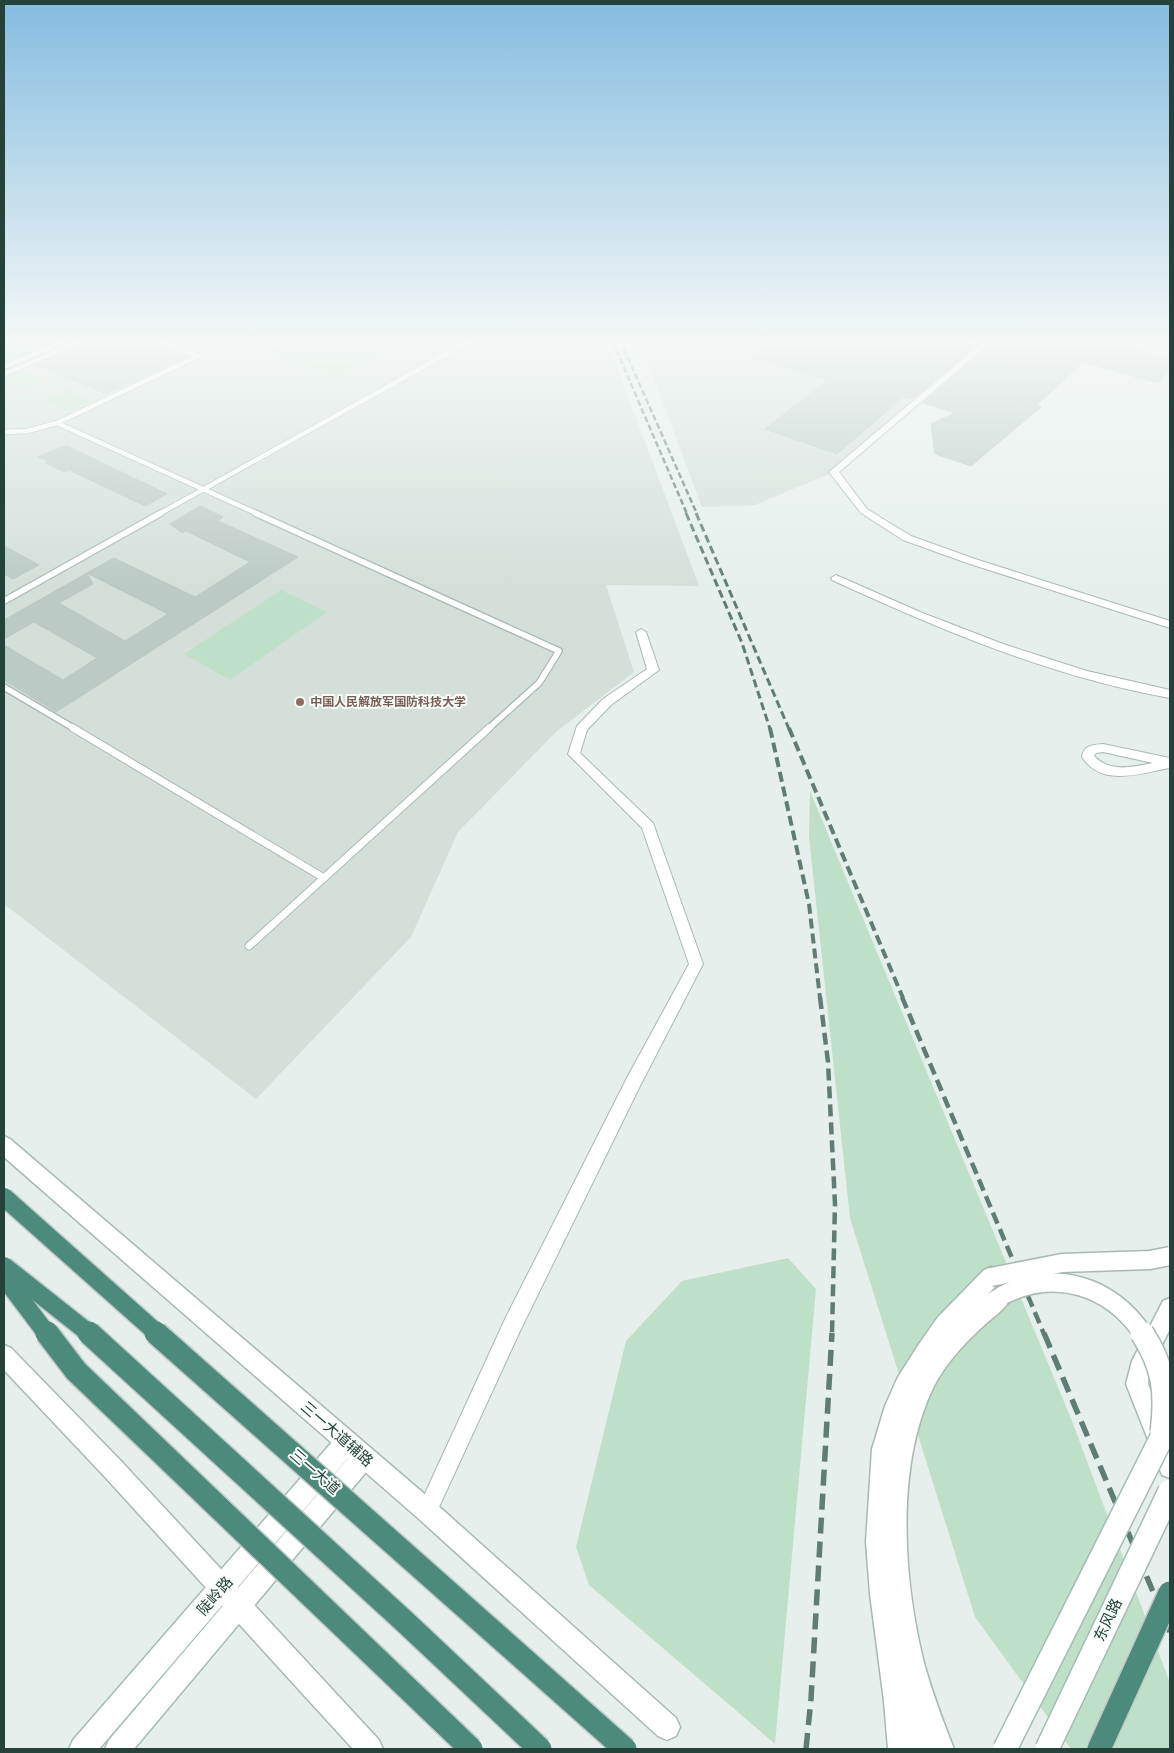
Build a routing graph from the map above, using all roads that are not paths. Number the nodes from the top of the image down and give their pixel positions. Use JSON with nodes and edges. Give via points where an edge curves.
{"nodes":[{"id":1,"x":54,"y":424,"type":"edge"},
{"id":2,"x":59,"y":424,"type":"edge"},
{"id":3,"x":321,"y":424,"type":"edge"},
{"id":4,"x":891,"y":424,"type":"edge"},
{"id":5,"x":4,"y":432,"type":"edge"},
{"id":6,"x":203,"y":489,"type":"junction"},
{"id":7,"x":836,"y":578,"type":"dead end"},
{"id":8,"x":4,"y":601,"type":"edge"},
{"id":9,"x":1170,"y":625,"type":"edge"},
{"id":10,"x":641,"y":632,"type":"dead end"},
{"id":11,"x":4,"y":687,"type":"edge"},
{"id":12,"x":1170,"y":694,"type":"edge"},
{"id":13,"x":1170,"y":763,"type":"edge"},
{"id":14,"x":324,"y":878,"type":"junction"},
{"id":15,"x":249,"y":946,"type":"dead end"},
{"id":16,"x":4,"y":1145,"type":"edge"},
{"id":17,"x":4,"y":1197,"type":"edge"},
{"id":18,"x":1170,"y":1256,"type":"edge"},
{"id":19,"x":4,"y":1266,"type":"edge"},
{"id":20,"x":4,"y":1277,"type":"edge"},
{"id":21,"x":996,"y":1286,"type":"junction"},
{"id":22,"x":1170,"y":1308,"type":"edge"},
{"id":23,"x":4,"y":1355,"type":"edge"},
{"id":24,"x":1166,"y":1431,"type":"edge"},
{"id":25,"x":355,"y":1450,"type":"junction"},
{"id":26,"x":1170,"y":1467,"type":"edge"},
{"id":27,"x":1170,"y":1491,"type":"edge"},
{"id":28,"x":427,"y":1511,"type":"junction"},
{"id":29,"x":222,"y":1588,"type":"junction"},
{"id":30,"x":1170,"y":1593,"type":"edge"},
{"id":31,"x":239,"y":1607,"type":"junction"},
{"id":32,"x":891,"y":1663,"type":"junction"},
{"id":33,"x":667,"y":1728,"type":"dead end"},
{"id":34,"x":82,"y":1749,"type":"edge"},
{"id":35,"x":118,"y":1749,"type":"edge"},
{"id":36,"x":370,"y":1749,"type":"edge"},
{"id":37,"x":472,"y":1749,"type":"edge"},
{"id":38,"x":540,"y":1749,"type":"edge"},
{"id":39,"x":625,"y":1749,"type":"edge"},
{"id":40,"x":901,"y":1749,"type":"edge"},
{"id":41,"x":919,"y":1749,"type":"edge"},
{"id":42,"x":941,"y":1749,"type":"edge"},
{"id":43,"x":1005,"y":1749,"type":"edge"},
{"id":44,"x":1047,"y":1749,"type":"edge"},
{"id":45,"x":1100,"y":1749,"type":"edge"}],
"edges":[{"from":1,"to":5,"type":"lane","via":[[26,431]]},
{"from":2,"to":6,"type":"lane"},
{"from":3,"to":6,"type":"lane"},
{"from":4,"to":9,"type":"street","via":[[834,472],[864,511],[907,538]]},
{"from":6,"to":8,"type":"lane"},
{"from":6,"to":14,"type":"lane","via":[[559,651],[539,683]]},
{"from":7,"to":12,"type":"street","via":[[911,614],[989,644],[1078,672]]},
{"from":10,"to":28,"type":"street","via":[[653,670],[607,702],[581,729],[574,754],[648,826],[696,964],[634,1080],[513,1324]]},
{"from":11,"to":14,"type":"lane"},
{"from":13,"to":13,"type":"street","via":[[1124,772],[1106,771],[1088,756],[1093,749],[1103,748]]},
{"from":14,"to":15,"type":"lane"},
{"from":16,"to":25,"type":"street","name":"三一大道辅路"},
{"from":17,"to":39,"type":"highway","name":"三一大道","bridge":true},
{"from":18,"to":21,"type":"street","bridge":true,"via":[[1150,1260],[1062,1263]]},
{"from":19,"to":38,"type":"highway","bridge":true,"via":[[102,1344]]},
{"from":20,"to":37,"type":"highway","bridge":true,"via":[[76,1371]]},
{"from":21,"to":24,"type":"street","bridge":true,"via":[[1020,1287],[1042,1282],[1077,1285],[1093,1291],[1122,1310],[1145,1336],[1160,1365]]},
{"from":21,"to":32,"type":"street","via":[[944,1324],[906,1385],[883,1449],[878,1542]]},
{"from":21,"to":42,"type":"street","via":[[927,1379],[913,1410],[896,1486],[898,1574],[904,1623],[913,1665]]},
{"from":22,"to":26,"type":"street","via":[[1139,1368],[1137,1384]]},
{"from":23,"to":29,"type":"street"},
{"from":24,"to":43,"type":"street","bridge":true},
{"from":25,"to":28,"type":"street","name":"三一大道辅路"},
{"from":25,"to":29,"type":"street","name":"陡岭路"},
{"from":25,"to":31,"type":"street","name":"陡岭路"},
{"from":27,"to":44,"type":"street","name":"东风路","bridge":true},
{"from":28,"to":33,"type":"street","name":"三一大道辅路"},
{"from":29,"to":31,"type":"street"},
{"from":29,"to":34,"type":"street","name":"陡岭路"},
{"from":30,"to":45,"type":"highway","bridge":true},
{"from":31,"to":35,"type":"street","name":"陡岭路"},
{"from":31,"to":36,"type":"street"},
{"from":32,"to":40,"type":"street"},
{"from":32,"to":41,"type":"street"}]}
